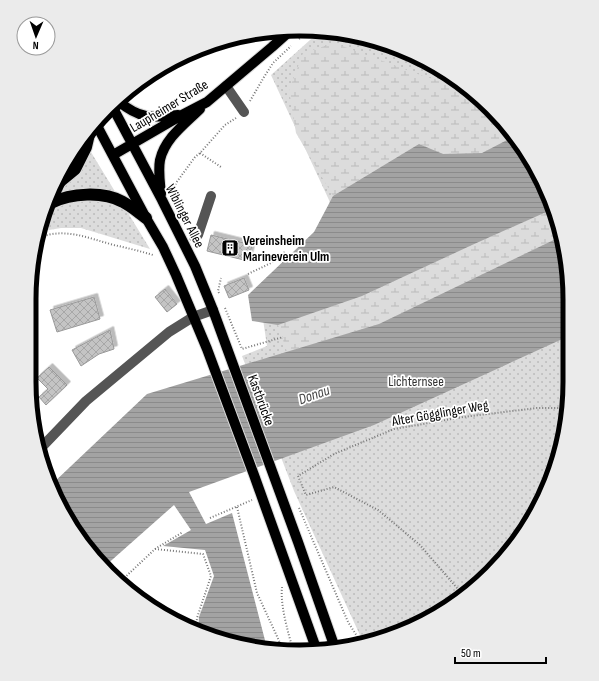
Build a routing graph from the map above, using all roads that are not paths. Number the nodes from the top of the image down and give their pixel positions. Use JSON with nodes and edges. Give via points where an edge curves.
{"nodes":[{"id":1,"x":283,"y":37,"type":"edge"},
{"id":2,"x":226,"y":86,"type":"junction"},
{"id":3,"x":207,"y":102,"type":"junction"},
{"id":4,"x":122,"y":104,"type":"edge"},
{"id":5,"x":115,"y":111,"type":"edge"},
{"id":6,"x":244,"y":112,"type":"road end"},
{"id":7,"x":182,"y":115,"type":"junction"},
{"id":8,"x":99,"y":129,"type":"edge"},
{"id":9,"x":87,"y":143,"type":"edge"},
{"id":10,"x":132,"y":145,"type":"junction"},
{"id":11,"x":113,"y":155,"type":"junction"},
{"id":12,"x":67,"y":176,"type":"edge"},
{"id":13,"x":211,"y":196,"type":"dead end"},
{"id":14,"x":162,"y":200,"type":"junction"},
{"id":15,"x":55,"y":201,"type":"edge"},
{"id":16,"x":146,"y":218,"type":"junction"},
{"id":17,"x":194,"y":237,"type":"dead end"},
{"id":18,"x":213,"y":310,"type":"junction"},
{"id":19,"x":193,"y":317,"type":"junction"},
{"id":20,"x":225,"y":341,"type":"joint"},
{"id":21,"x":44,"y":445,"type":"edge"},
{"id":22,"x":333,"y":643,"type":"edge"},
{"id":23,"x":315,"y":644,"type":"edge"}],
"edges":[{"from":1,"to":2,"type":"main road","name":"Laupheimer Straße"},
{"from":2,"to":3,"type":"main road","name":"Laupheimer Straße"},
{"from":2,"to":6,"type":"street"},
{"from":3,"to":7,"type":"main road","name":"Laupheimer Straße"},
{"from":3,"to":14,"type":"main road","via":[[164,148],[160,161]]},
{"from":4,"to":7,"type":"main road","via":[[137,114],[150,117]]},
{"from":5,"to":10,"type":"main road","name":"Wiblinger Allee"},
{"from":7,"to":10,"type":"main road","name":"Laupheimer Straße"},
{"from":8,"to":11,"type":"main road"},
{"from":9,"to":12,"type":"highway","via":[[75,169]]},
{"from":10,"to":11,"type":"main road","name":"Laupheimer Straße"},
{"from":10,"to":14,"type":"main road","name":"Wiblinger Allee"},
{"from":11,"to":16,"type":"main road"},
{"from":13,"to":17,"type":"street","via":[[198,235]]},
{"from":14,"to":18,"type":"main road","name":"Wiblinger Allee","via":[[195,266]]},
{"from":15,"to":16,"type":"highway","via":[[82,194],[113,198]]},
{"from":16,"to":19,"type":"main road","via":[[176,275]]},
{"from":18,"to":19,"type":"street"},
{"from":18,"to":20,"type":"main road","name":"Wiblinger Allee"},
{"from":19,"to":21,"type":"street","via":[[169,332],[86,401]]},
{"from":19,"to":23,"type":"main road","via":[[254,475]]},
{"from":20,"to":22,"type":"main road","name":"Kastbrücke"}]}
